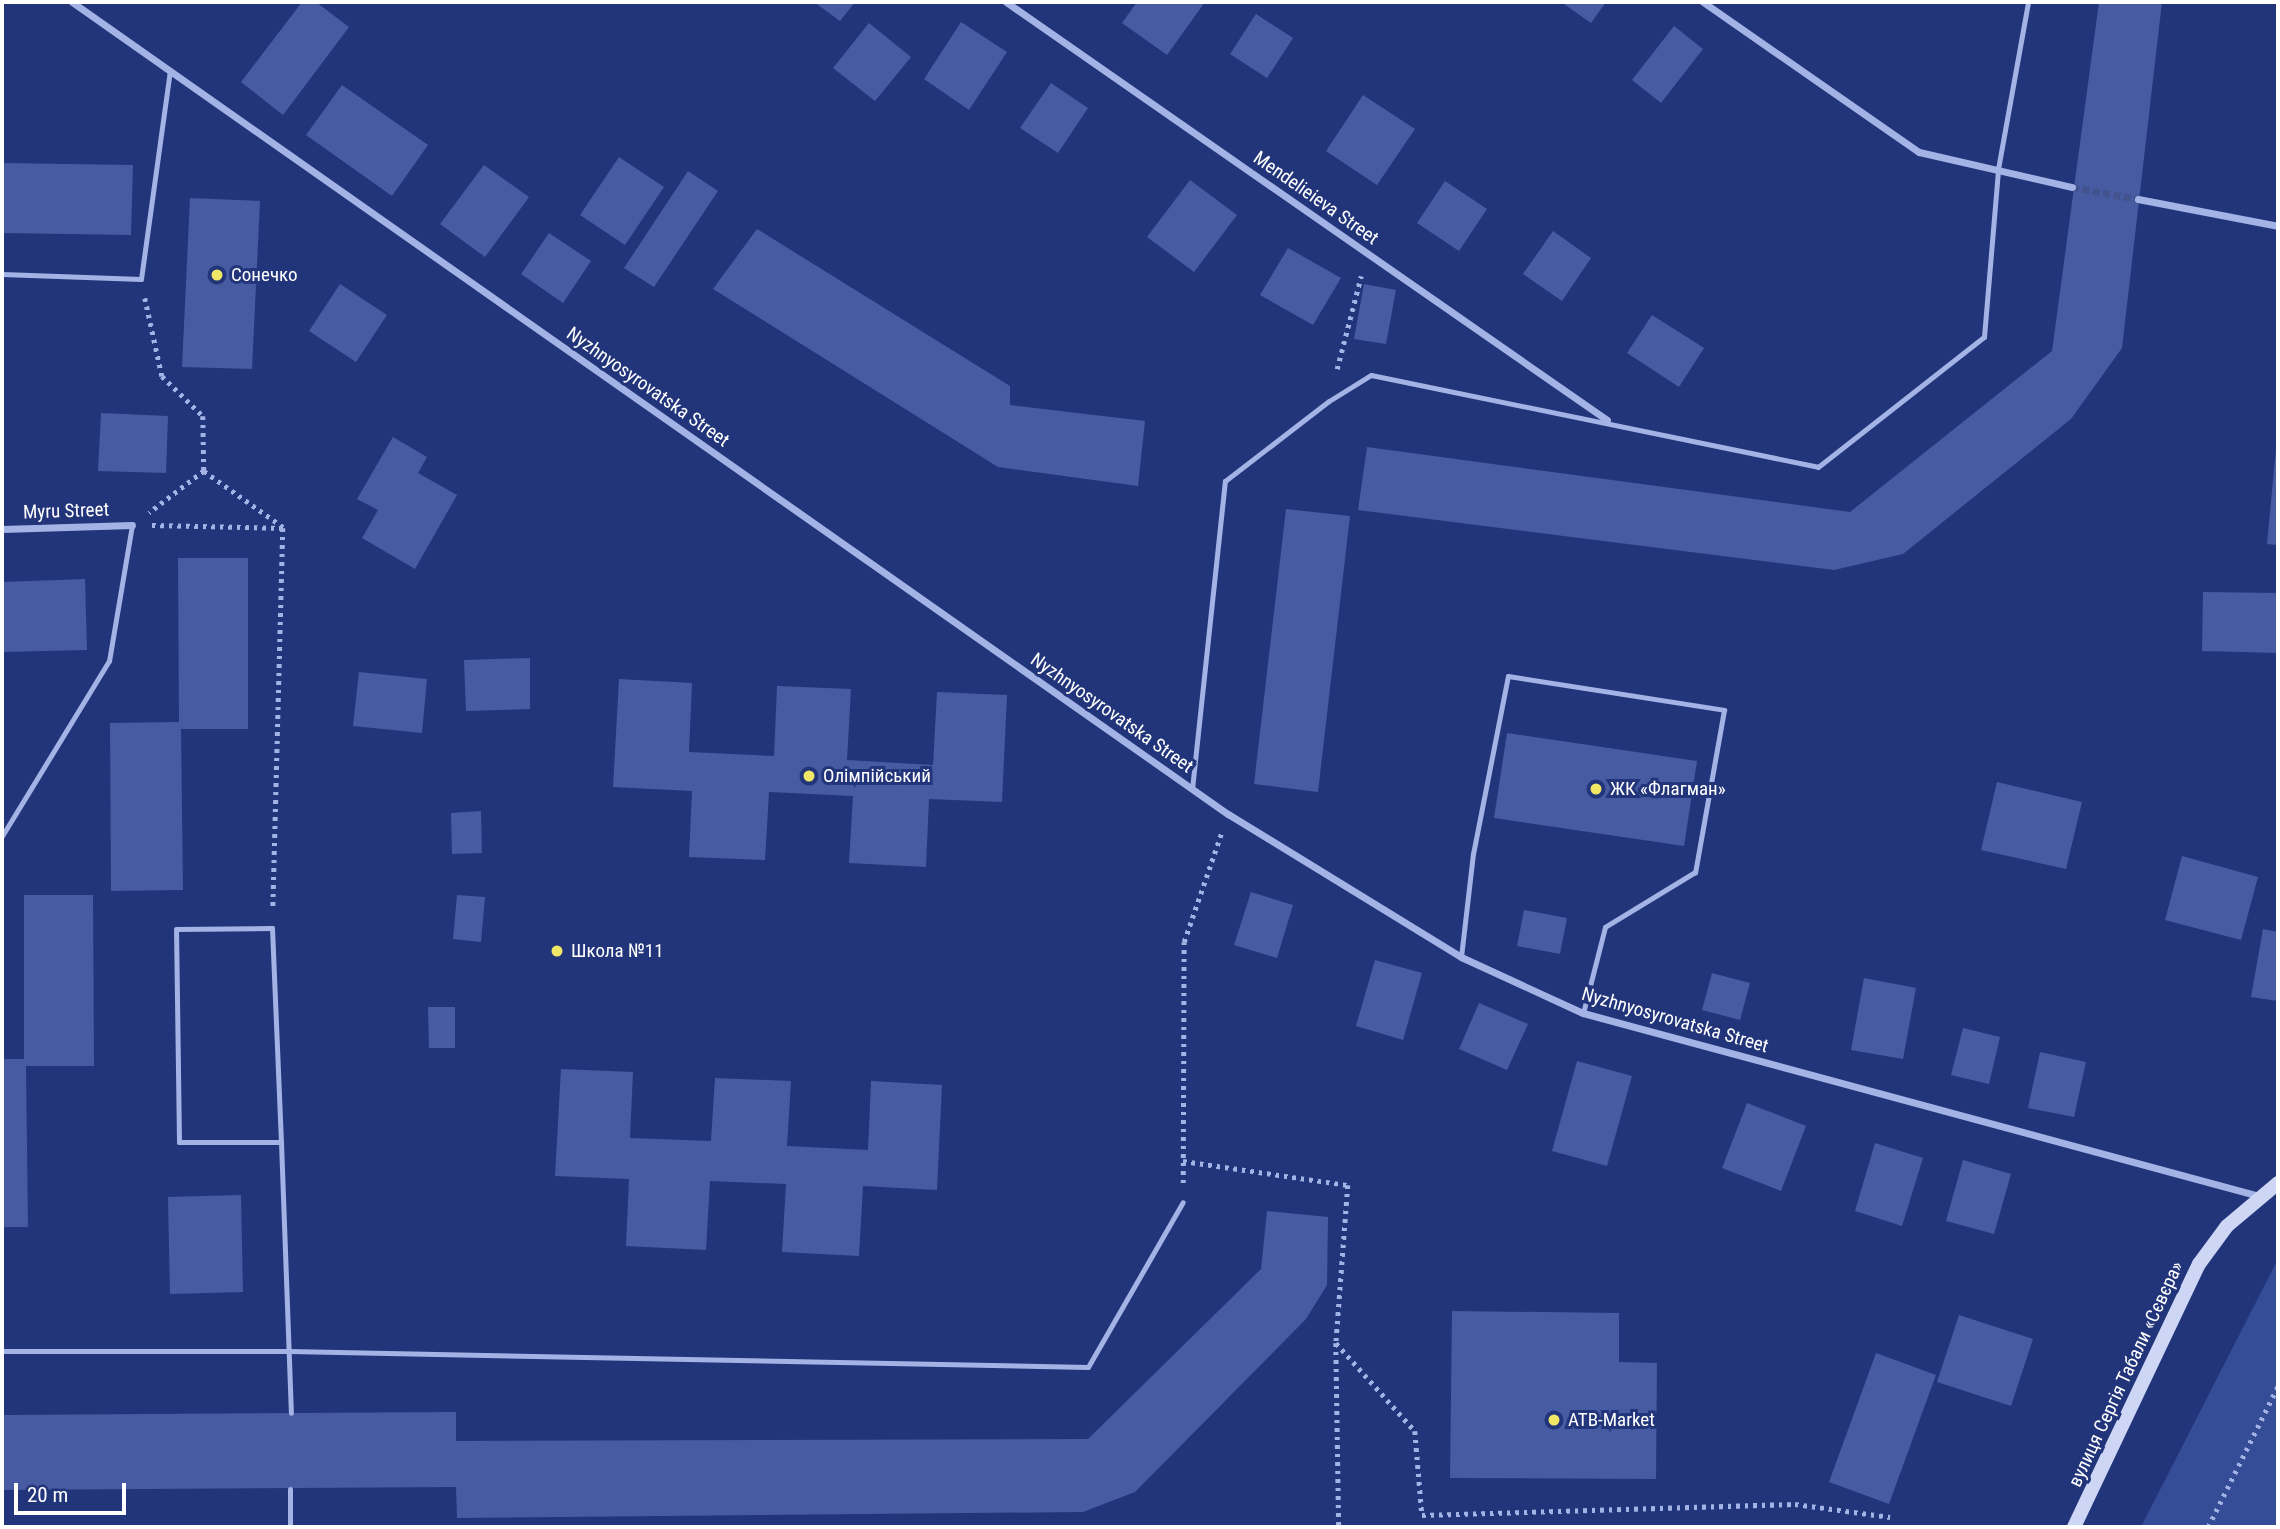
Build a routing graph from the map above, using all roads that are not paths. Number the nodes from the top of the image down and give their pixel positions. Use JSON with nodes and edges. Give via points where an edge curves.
{"nodes":[{"id":1,"x":72,"y":2,"type":"edge"},
{"id":2,"x":1006,"y":2,"type":"edge"},
{"id":3,"x":1703,"y":2,"type":"edge"},
{"id":4,"x":2028,"y":2,"type":"edge"},
{"id":5,"x":170,"y":70,"type":"junction"},
{"id":6,"x":1998,"y":169,"type":"junction"},
{"id":7,"x":2072,"y":187,"type":"tunnel mouth"},
{"id":8,"x":2138,"y":199,"type":"tunnel mouth"},
{"id":9,"x":2278,"y":226,"type":"edge"},
{"id":10,"x":2,"y":274,"type":"edge"},
{"id":11,"x":1607,"y":420,"type":"junction"},
{"id":12,"x":132,"y":525,"type":"joint"},
{"id":13,"x":2,"y":529,"type":"edge"},
{"id":14,"x":1192,"y":789,"type":"junction"},
{"id":15,"x":2,"y":836,"type":"edge"},
{"id":16,"x":1461,"y":957,"type":"junction"},
{"id":17,"x":1583,"y":1013,"type":"junction"},
{"id":18,"x":281,"y":1142,"type":"junction"},
{"id":19,"x":2278,"y":1183,"type":"edge"},
{"id":20,"x":2259,"y":1196,"type":"junction"},
{"id":21,"x":1183,"y":1202,"type":"road end"},
{"id":22,"x":2,"y":1351,"type":"edge"},
{"id":23,"x":289,"y":1351,"type":"junction"},
{"id":24,"x":291,"y":1413,"type":"dead end"},
{"id":25,"x":290,"y":1489,"type":"dead end"},
{"id":26,"x":290,"y":1527,"type":"edge"},
{"id":27,"x":2074,"y":1527,"type":"edge"}],
"edges":[{"from":1,"to":5,"type":"street","name":"Nyzhnyosyrovatska Street"},
{"from":2,"to":11,"type":"street","name":"Mendelieieva Street"},
{"from":3,"to":6,"type":"street","via":[[1919,152]]},
{"from":4,"to":6,"type":"lane"},
{"from":5,"to":10,"type":"lane","via":[[141,279]]},
{"from":5,"to":14,"type":"street","name":"Nyzhnyosyrovatska Street"},
{"from":6,"to":7,"type":"street"},
{"from":6,"to":11,"type":"lane","via":[[1984,337],[1818,467]]},
{"from":8,"to":9,"type":"street"},
{"from":11,"to":14,"type":"lane","via":[[1371,375],[1329,401],[1225,481]]},
{"from":12,"to":13,"type":"street","name":"Myru Street"},
{"from":12,"to":15,"type":"lane","via":[[108,661]]},
{"from":14,"to":16,"type":"street","name":"Nyzhnyosyrovatska Street"},
{"from":16,"to":17,"type":"street","name":"Nyzhnyosyrovatska Street"},
{"from":16,"to":17,"type":"lane","via":[[1473,854],[1508,676],[1724,710],[1695,872],[1605,927]]},
{"from":17,"to":20,"type":"street","name":"Nyzhnyosyrovatska Street"},
{"from":18,"to":18,"type":"lane","via":[[179,1142],[176,929],[272,928]]},
{"from":18,"to":23,"type":"lane"},
{"from":19,"to":20,"type":"main road","name":"вулиця Сергія Табали «Сєвєра»"},
{"from":20,"to":27,"type":"main road","name":"вулиця Сергія Табали «Сєвєра»","via":[[2227,1226],[2199,1264]]},
{"from":21,"to":23,"type":"lane","via":[[1088,1367]]},
{"from":22,"to":23,"type":"lane"},
{"from":23,"to":24,"type":"lane"},
{"from":25,"to":26,"type":"lane"}]}
